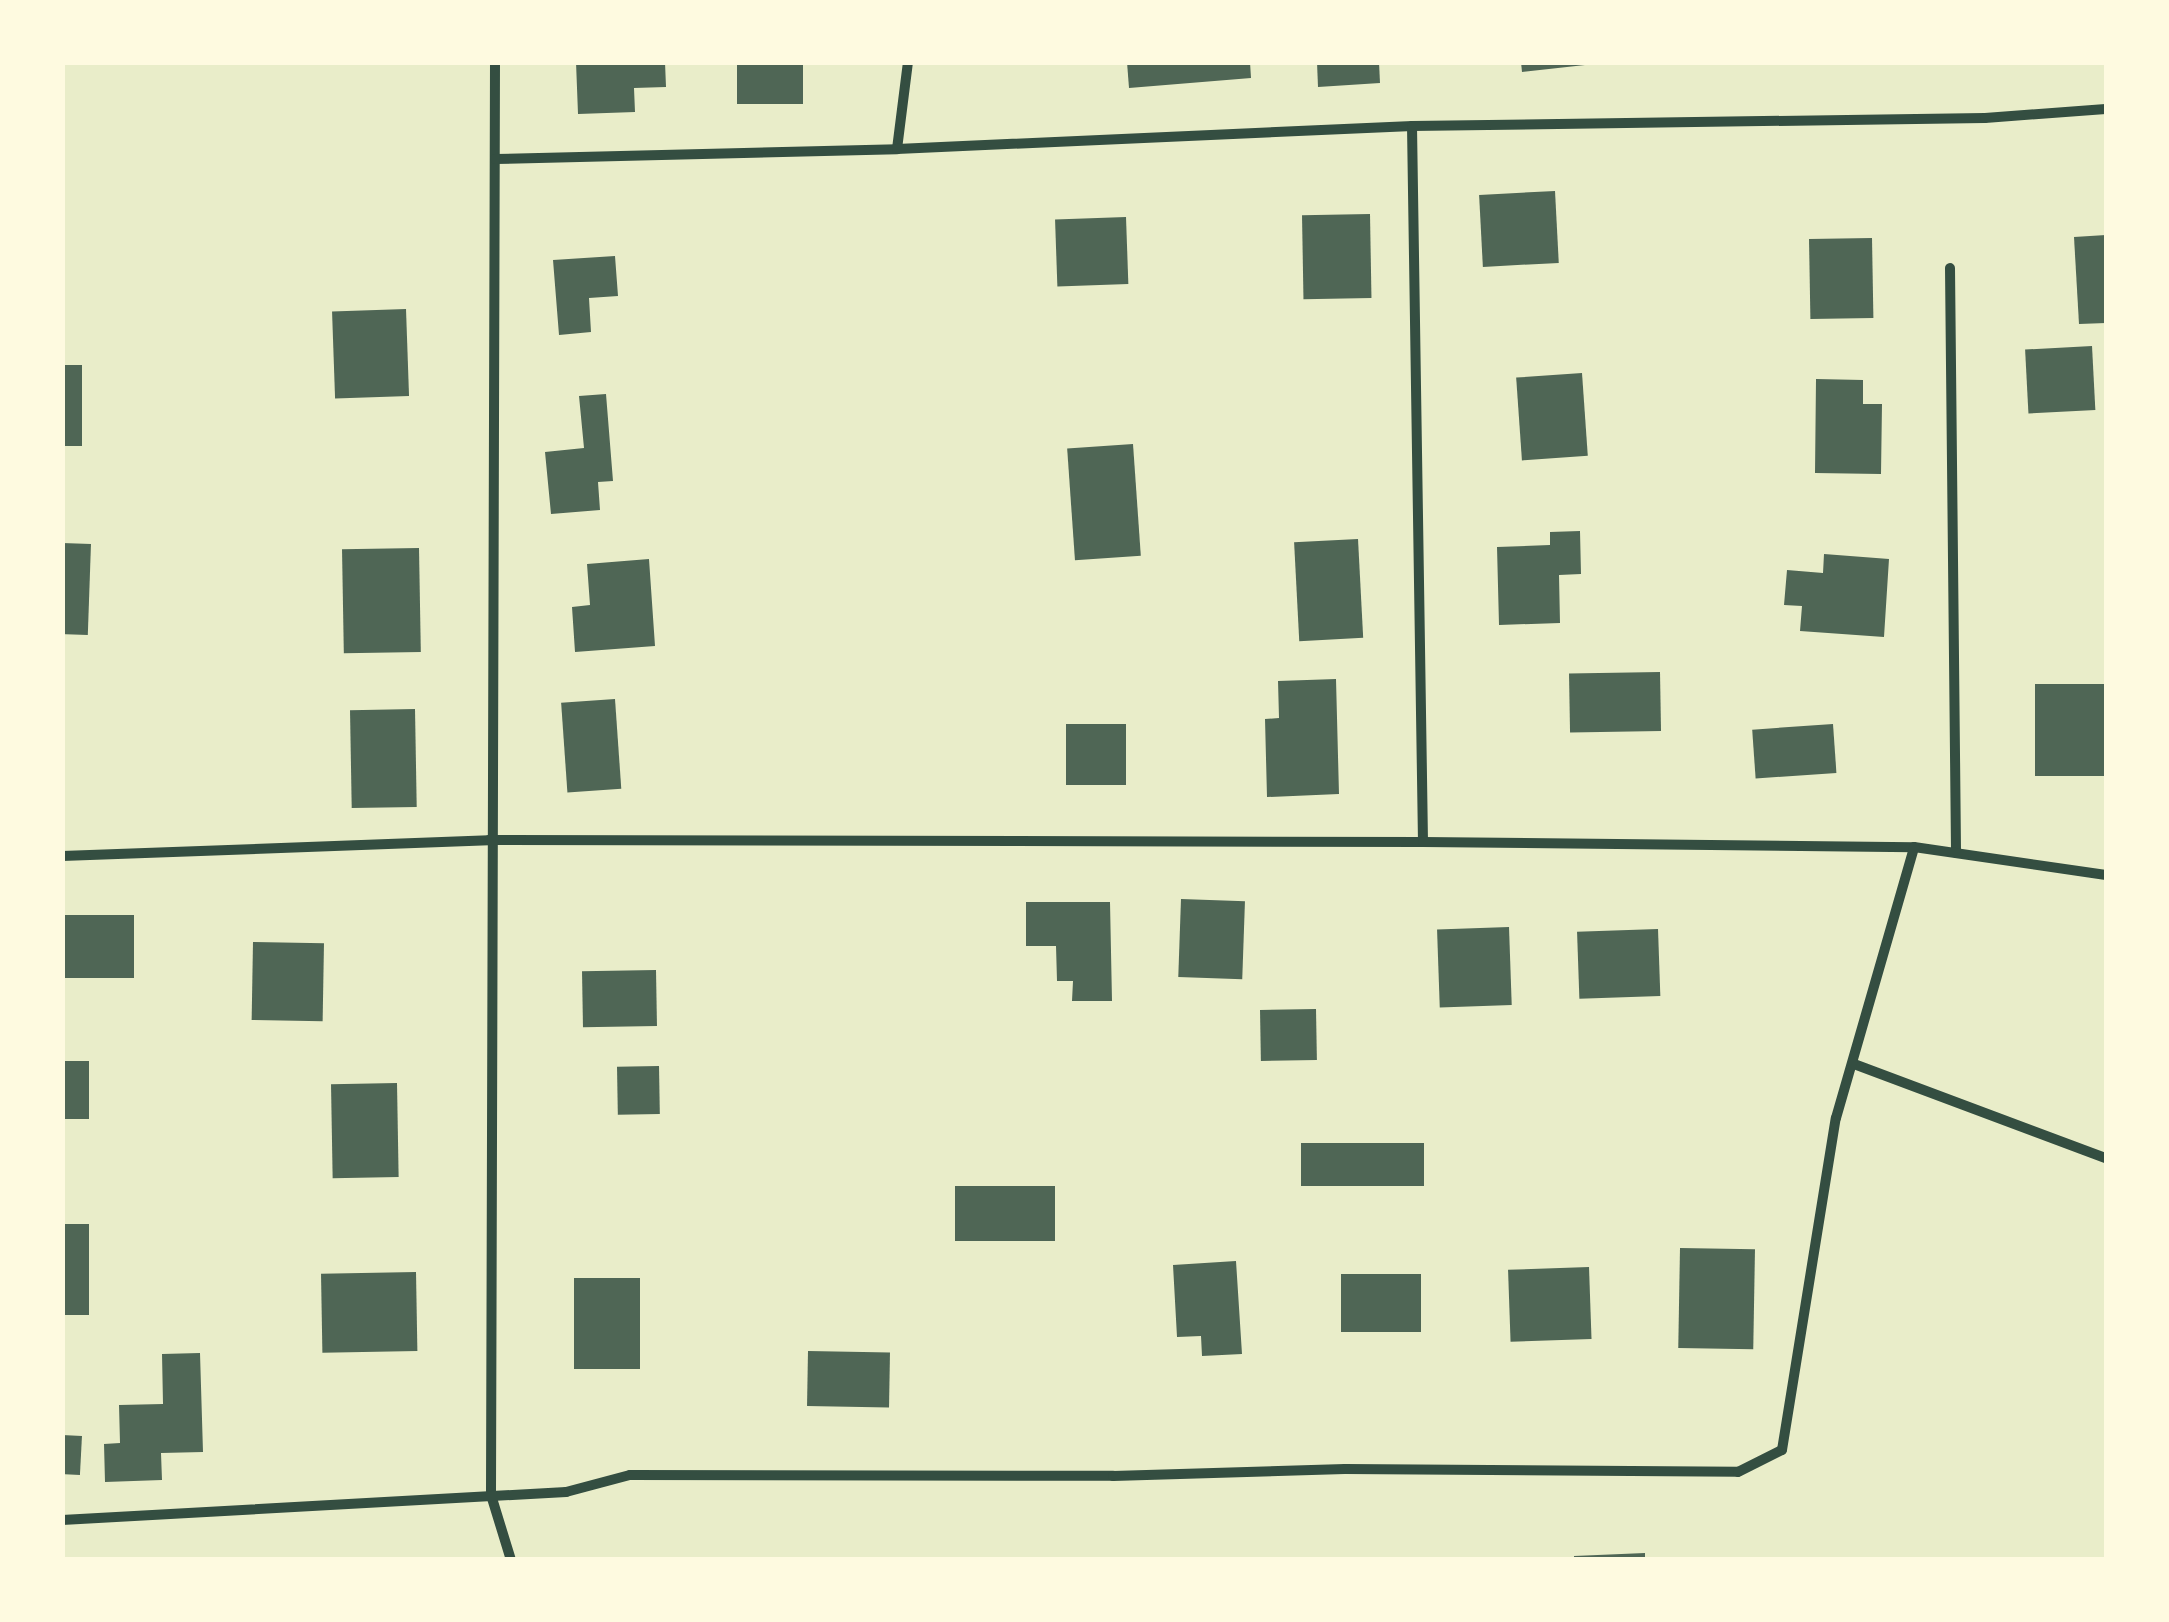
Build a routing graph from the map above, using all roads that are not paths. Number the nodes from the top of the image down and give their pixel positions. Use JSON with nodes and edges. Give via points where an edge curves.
{"nodes":[{"id":1,"x":495,"y":62,"type":"edge"},
{"id":2,"x":908,"y":62,"type":"edge"},
{"id":3,"x":2106,"y":109,"type":"edge"},
{"id":4,"x":1412,"y":126,"type":"junction"},
{"id":5,"x":898,"y":149,"type":"junction"},
{"id":6,"x":495,"y":158,"type":"junction"},
{"id":7,"x":1950,"y":268,"type":"dead end"},
{"id":8,"x":489,"y":840,"type":"junction"},
{"id":9,"x":1422,"y":842,"type":"junction"},
{"id":10,"x":1914,"y":848,"type":"junction"},
{"id":11,"x":1956,"y":853,"type":"junction"},
{"id":12,"x":62,"y":856,"type":"edge"},
{"id":13,"x":2106,"y":876,"type":"edge"},
{"id":14,"x":1854,"y":1064,"type":"junction"},
{"id":15,"x":2106,"y":1158,"type":"edge"},
{"id":16,"x":491,"y":1495,"type":"junction"},
{"id":17,"x":62,"y":1520,"type":"edge"},
{"id":18,"x":511,"y":1560,"type":"edge"}],
"edges":[{"from":1,"to":6,"type":"street"},
{"from":2,"to":5,"type":"street"},
{"from":3,"to":4,"type":"street","via":[[1984,118]]},
{"from":4,"to":5,"type":"street"},
{"from":4,"to":9,"type":"street"},
{"from":5,"to":6,"type":"street"},
{"from":6,"to":8,"type":"street"},
{"from":7,"to":11,"type":"street"},
{"from":8,"to":9,"type":"street"},
{"from":8,"to":12,"type":"street"},
{"from":8,"to":16,"type":"street"},
{"from":9,"to":10,"type":"street"},
{"from":10,"to":11,"type":"street"},
{"from":10,"to":14,"type":"street"},
{"from":11,"to":13,"type":"street"},
{"from":14,"to":15,"type":"street"},
{"from":14,"to":16,"type":"street","via":[[1836,1118],[1782,1450],[1738,1472],[630,1475],[566,1492]]},
{"from":16,"to":17,"type":"street"},
{"from":16,"to":18,"type":"street"}]}
